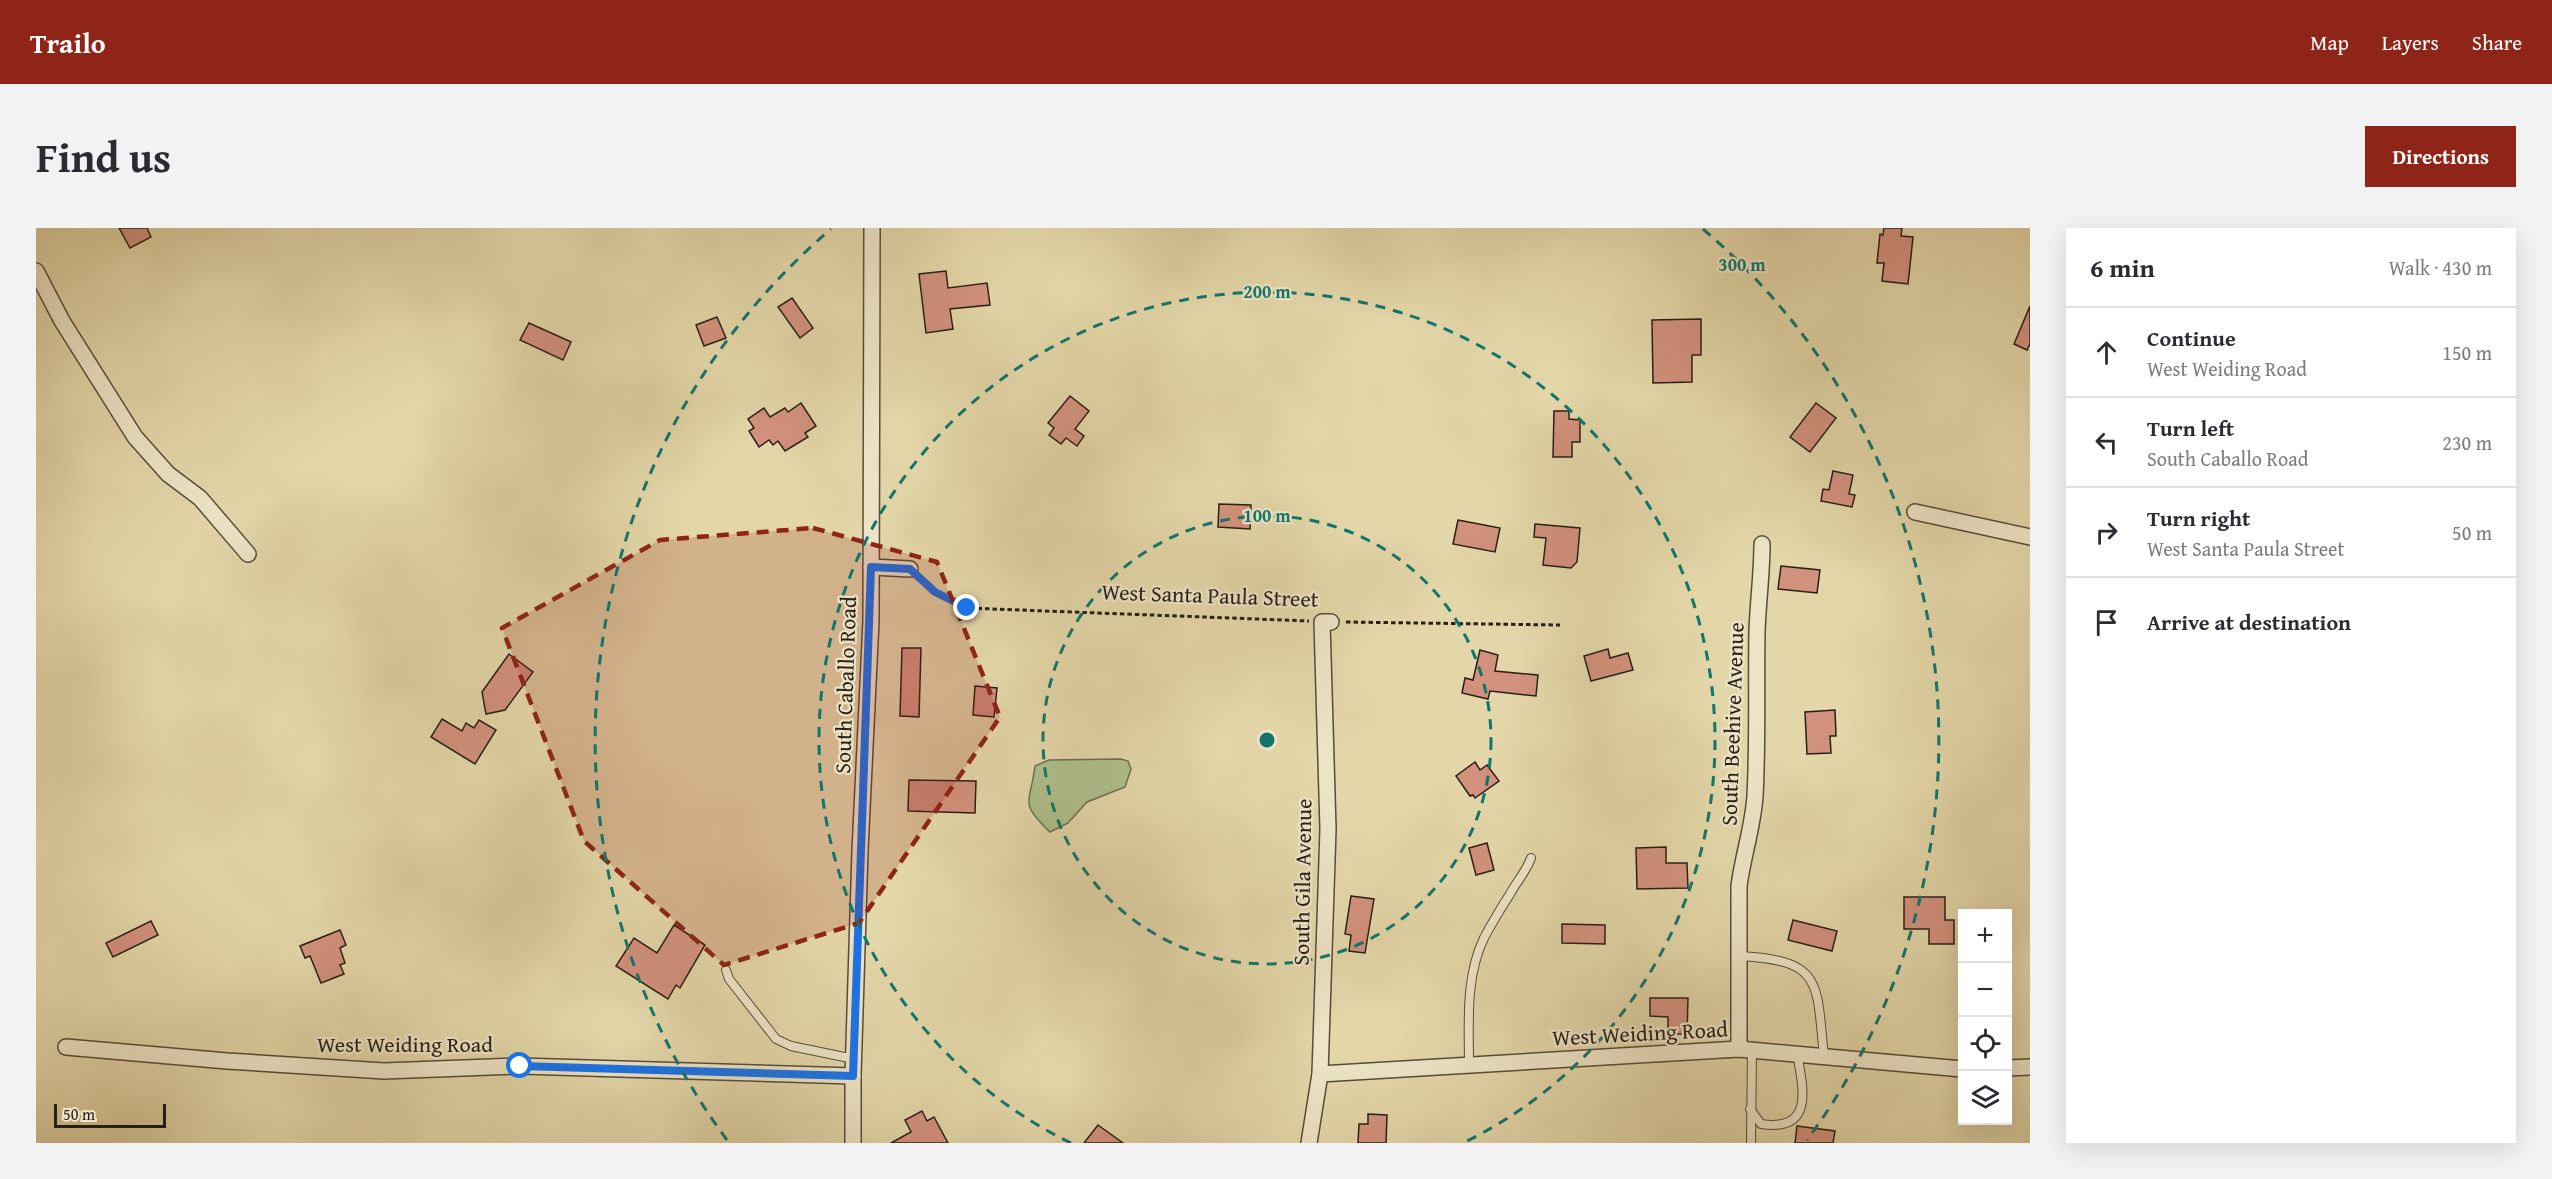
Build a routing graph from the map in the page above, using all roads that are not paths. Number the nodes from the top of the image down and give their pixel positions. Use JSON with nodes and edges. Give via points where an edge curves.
{"nodes":[{"id":1,"x":872,"y":228,"type":"edge"},
{"id":2,"x":36,"y":271,"type":"edge"},
{"id":3,"x":1915,"y":512,"type":"dead end"},
{"id":4,"x":2030,"y":537,"type":"edge"},
{"id":5,"x":1762,"y":544,"type":"dead end"},
{"id":6,"x":248,"y":554,"type":"dead end"},
{"id":7,"x":871,"y":567,"type":"junction"},
{"id":8,"x":910,"y":569,"type":"road end"},
{"id":9,"x":1327,"y":622,"type":"road end"},
{"id":10,"x":1531,"y":858,"type":"dead end"},
{"id":11,"x":1738,"y":956,"type":"junction"},
{"id":12,"x":726,"y":970,"type":"dead end"},
{"id":13,"x":66,"y":1047,"type":"dead end"},
{"id":14,"x":1746,"y":1050,"type":"junction"},
{"id":15,"x":1797,"y":1053,"type":"junction"},
{"id":16,"x":1824,"y":1056,"type":"junction"},
{"id":17,"x":854,"y":1059,"type":"junction"},
{"id":18,"x":1469,"y":1066,"type":"junction"},
{"id":19,"x":2030,"y":1067,"type":"edge"},
{"id":20,"x":2012,"y":1068,"type":"edge"},
{"id":21,"x":1958,"y":1069,"type":"edge"},
{"id":22,"x":1320,"y":1074,"type":"junction"},
{"id":23,"x":853,"y":1076,"type":"junction"},
{"id":24,"x":1750,"y":1109,"type":"junction"},
{"id":25,"x":854,"y":1143,"type":"edge"},
{"id":26,"x":1309,"y":1143,"type":"edge"},
{"id":27,"x":1751,"y":1143,"type":"edge"}],
"edges":[{"from":1,"to":7,"type":"street","name":"South Caballo Road"},
{"from":2,"to":6,"type":"street","via":[[62,321],[135,437],[168,474],[201,498]]},
{"from":3,"to":4,"type":"street"},
{"from":5,"to":11,"type":"street","name":"South Beehive Avenue","via":[[1755,796],[1739,886]]},
{"from":7,"to":8,"type":"street"},
{"from":7,"to":17,"type":"street","name":"South Caballo Road"},
{"from":9,"to":22,"type":"street","name":"South Gila Avenue","via":[[1328,829]]},
{"from":10,"to":18,"type":"lane","via":[[1476,957],[1471,982]]},
{"from":11,"to":14,"type":"street","name":"South Beehive Avenue"},
{"from":11,"to":16,"type":"lane","via":[[1784,961],[1807,974],[1817,989]]},
{"from":12,"to":17,"type":"lane","via":[[776,1039]]},
{"from":13,"to":23,"type":"street","name":"West Weiding Road","via":[[384,1071],[520,1066]]},
{"from":14,"to":15,"type":"street","name":"West Weiding Road"},
{"from":14,"to":18,"type":"street","name":"West Weiding Road"},
{"from":14,"to":24,"type":"lane"},
{"from":15,"to":16,"type":"street","name":"West Weiding Road"},
{"from":15,"to":24,"type":"lane","via":[[1804,1094],[1802,1111],[1795,1118],[1773,1126],[1761,1124]]},
{"from":16,"to":21,"type":"street","name":"West Weiding Road"},
{"from":17,"to":23,"type":"street","name":"South Caballo Road"},
{"from":18,"to":22,"type":"street","name":"West Weiding Road"},
{"from":19,"to":20,"type":"street"},
{"from":22,"to":26,"type":"street","name":"South Gila Avenue"},
{"from":23,"to":25,"type":"street","name":"South Caballo Road"},
{"from":24,"to":27,"type":"lane"}]}
